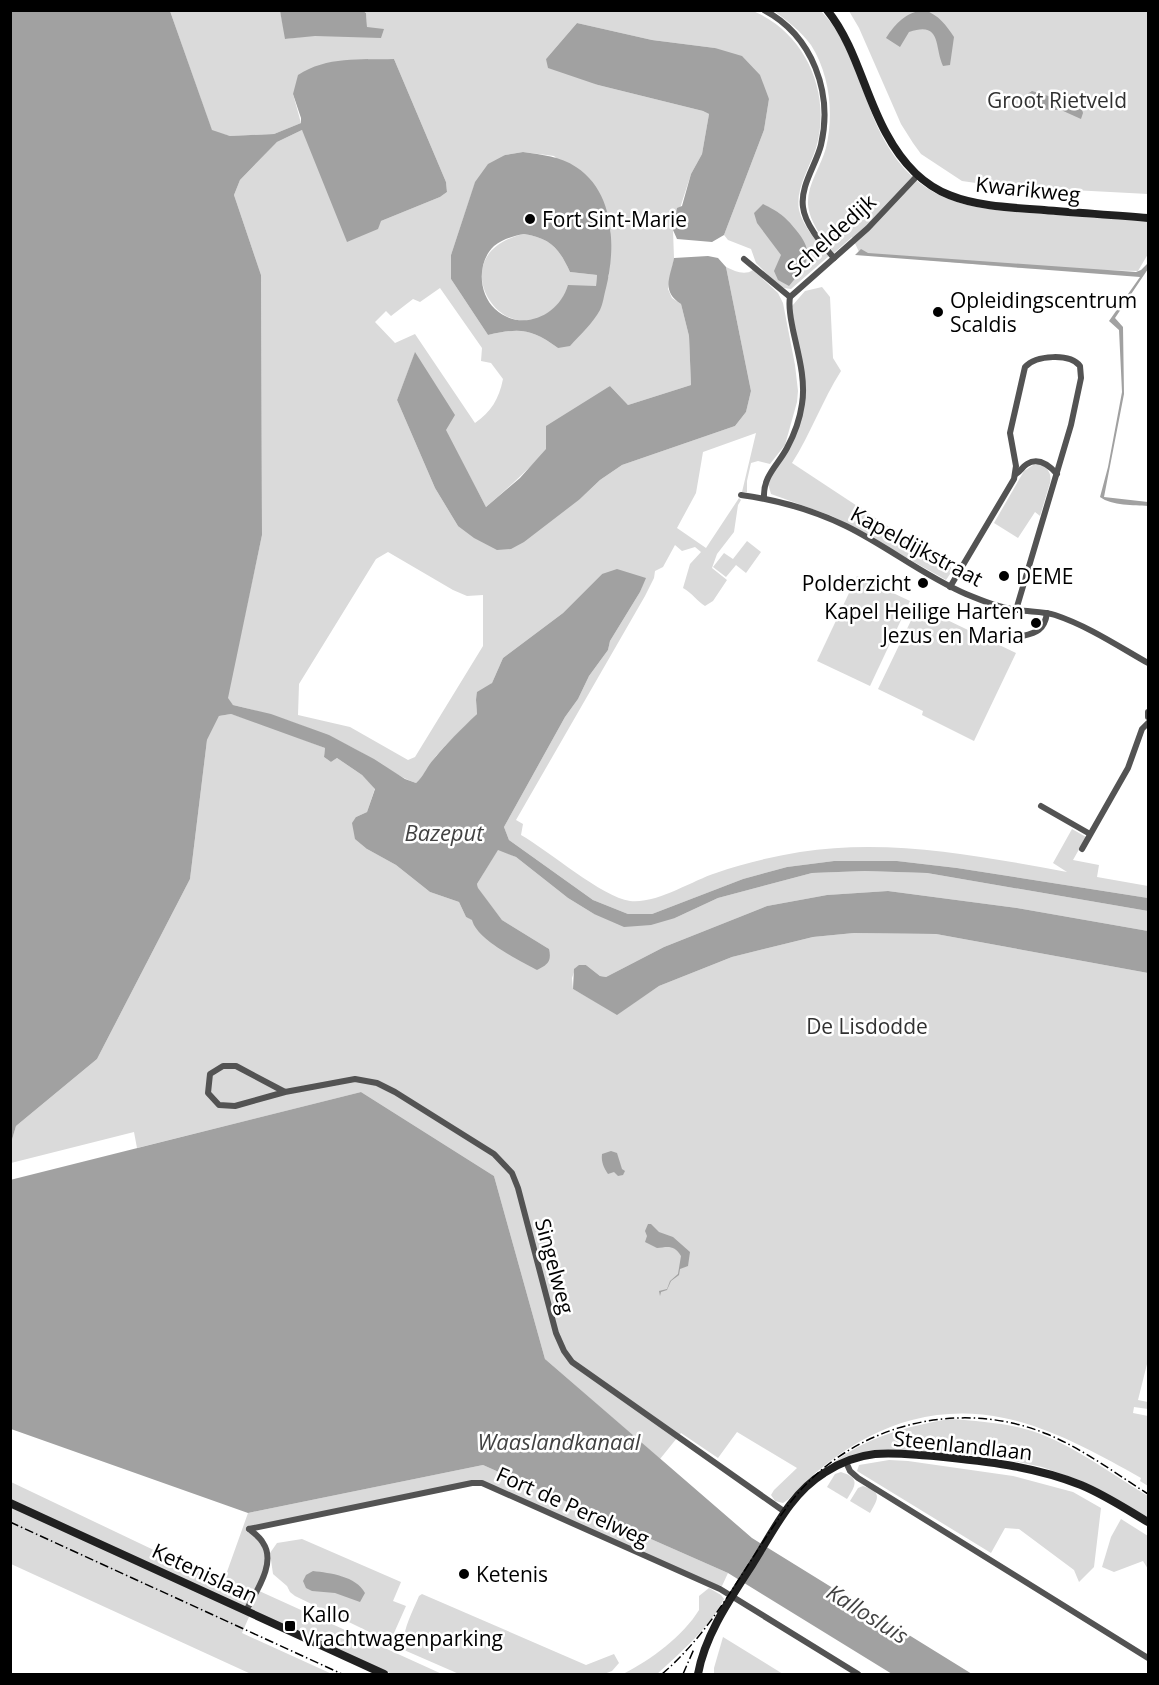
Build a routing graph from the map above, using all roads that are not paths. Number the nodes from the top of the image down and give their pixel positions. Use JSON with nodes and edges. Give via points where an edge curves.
{"nodes":[{"id":1,"x":764,"y":10,"type":"edge"},
{"id":2,"x":827,"y":10,"type":"edge"},
{"id":3,"x":915,"y":174,"type":"junction"},
{"id":4,"x":1149,"y":218,"type":"edge"},
{"id":5,"x":834,"y":258,"type":"junction"},
{"id":6,"x":744,"y":259,"type":"dead end"},
{"id":7,"x":790,"y":297,"type":"junction"},
{"id":8,"x":1016,"y":474,"type":"junction"},
{"id":9,"x":1057,"y":474,"type":"junction"},
{"id":10,"x":741,"y":495,"type":"dead end"},
{"id":11,"x":764,"y":497,"type":"junction"},
{"id":12,"x":951,"y":587,"type":"junction"},
{"id":13,"x":1016,"y":610,"type":"junction"},
{"id":14,"x":1047,"y":613,"type":"junction"},
{"id":15,"x":1015,"y":638,"type":"dead end"},
{"id":16,"x":1149,"y":663,"type":"edge"},
{"id":17,"x":1149,"y":712,"type":"edge"},
{"id":18,"x":1149,"y":717,"type":"edge"},
{"id":19,"x":1149,"y":723,"type":"edge"},
{"id":20,"x":1041,"y":806,"type":"dead end"},
{"id":21,"x":1090,"y":834,"type":"junction"},
{"id":22,"x":1082,"y":849,"type":"dead end"},
{"id":23,"x":285,"y":1092,"type":"junction"},
{"id":24,"x":846,"y":1462,"type":"junction"},
{"id":25,"x":10,"y":1503,"type":"edge"},
{"id":26,"x":785,"y":1512,"type":"junction"},
{"id":27,"x":1149,"y":1522,"type":"edge"},
{"id":28,"x":732,"y":1596,"type":"junction"},
{"id":29,"x":246,"y":1611,"type":"junction"},
{"id":30,"x":1149,"y":1658,"type":"edge"},
{"id":31,"x":703,"y":1662,"type":"junction"},
{"id":32,"x":384,"y":1674,"type":"edge"},
{"id":33,"x":698,"y":1674,"type":"edge"},
{"id":34,"x":703,"y":1674,"type":"edge"},
{"id":35,"x":858,"y":1674,"type":"edge"}],
"edges":[{"from":1,"to":5,"type":"street","via":[[789,28],[806,48],[819,75],[825,122],[803,207]]},
{"from":2,"to":3,"type":"street","via":[[844,35],[885,132]]},
{"from":3,"to":4,"type":"street","name":"Kwarikweg","via":[[938,190],[978,205]]},
{"from":3,"to":5,"type":"street","name":"Scheldedijk","via":[[868,228]]},
{"from":5,"to":7,"type":"street","name":"Scheldedijk"},
{"from":6,"to":7,"type":"street"},
{"from":7,"to":11,"type":"street","name":"Scheldedijk","via":[[802,403],[787,449],[766,480]]},
{"from":8,"to":9,"type":"street","via":[[1027,464],[1040,461]]},
{"from":8,"to":9,"type":"street","via":[[1010,433],[1025,367],[1036,359],[1069,358],[1080,366],[1082,378]]},
{"from":8,"to":12,"type":"street"},
{"from":9,"to":13,"type":"street"},
{"from":10,"to":11,"type":"street","name":"Kapeldijkstraat"},
{"from":11,"to":12,"type":"street","name":"Kapeldijkstraat","via":[[848,527]]},
{"from":12,"to":13,"type":"street","name":"Kapeldijkstraat"},
{"from":13,"to":14,"type":"street","name":"Kapeldijkstraat"},
{"from":14,"to":15,"type":"street","via":[[1039,631]]},
{"from":14,"to":16,"type":"street","name":"Kapeldijkstraat","via":[[1084,627]]},
{"from":17,"to":18,"type":"street"},
{"from":19,"to":21,"type":"street","via":[[1142,729],[1128,768]]},
{"from":20,"to":21,"type":"street"},
{"from":21,"to":22,"type":"street"},
{"from":23,"to":23,"type":"street","name":"Singelweg","via":[[236,1066],[223,1066],[210,1074],[208,1093],[219,1105],[235,1106]]},
{"from":23,"to":26,"type":"street","name":"Singelweg","via":[[355,1079],[377,1083],[494,1154],[512,1173],[518,1188],[556,1333],[572,1362]]},
{"from":24,"to":26,"type":"street","name":"Steenlandlaan","via":[[814,1480]]},
{"from":24,"to":27,"type":"street","name":"Steenlandlaan","via":[[897,1453],[1020,1467],[1080,1485]]},
{"from":24,"to":30,"type":"street","via":[[858,1478]]},
{"from":25,"to":29,"type":"street","name":"Ketenislaan"},
{"from":26,"to":28,"type":"street","name":"Steenlandlaan"},
{"from":28,"to":29,"type":"street","name":"Fort de Perelweg","via":[[482,1483],[472,1483],[249,1529],[263,1542],[267,1559],[264,1575]]},
{"from":28,"to":31,"type":"street","via":[[711,1635]]},
{"from":28,"to":35,"type":"street","name":"Fort de Perelweg"},
{"from":29,"to":32,"type":"street","name":"Ketenislaan"},
{"from":31,"to":33,"type":"street"},
{"from":31,"to":34,"type":"street"}]}
